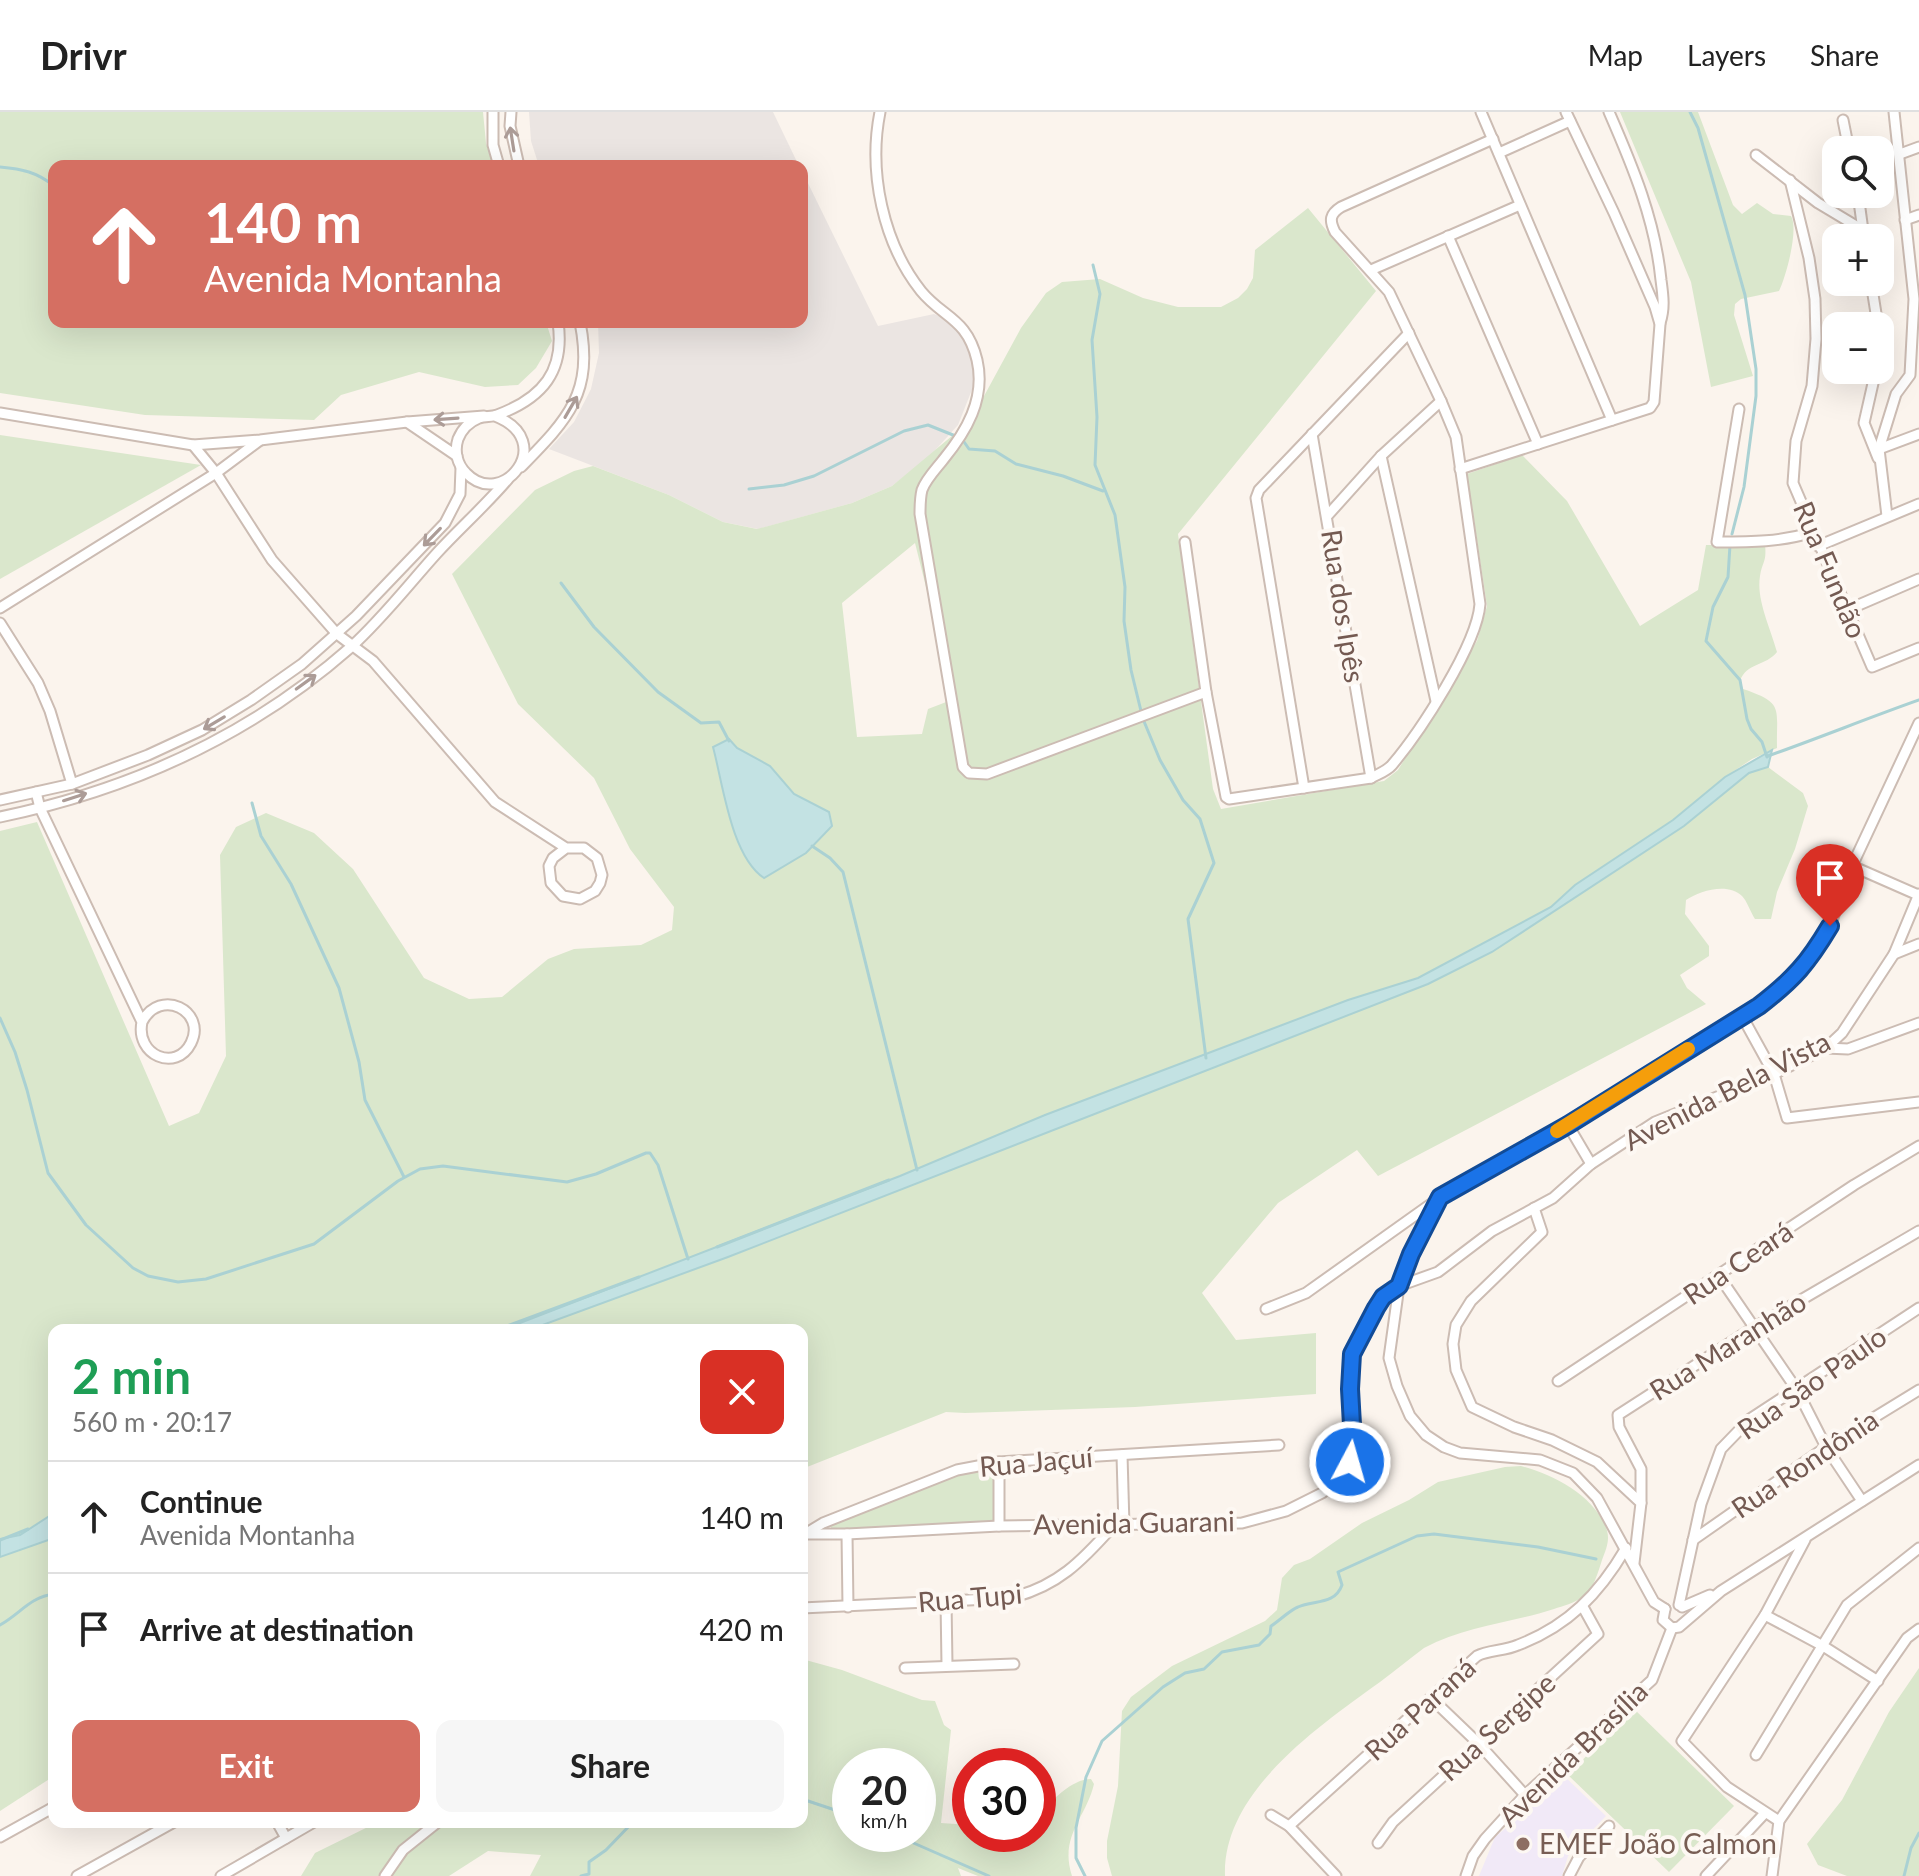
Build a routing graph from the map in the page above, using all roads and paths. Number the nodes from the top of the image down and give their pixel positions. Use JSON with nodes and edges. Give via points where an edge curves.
{"nodes":[{"id":1,"x":493,"y":112,"type":"edge"},
{"id":2,"x":511,"y":112,"type":"edge"},
{"id":3,"x":880,"y":112,"type":"edge"},
{"id":4,"x":1481,"y":112,"type":"edge"},
{"id":5,"x":1609,"y":112,"type":"edge"},
{"id":6,"x":1894,"y":112,"type":"edge"},
{"id":7,"x":1568,"y":117,"type":"edge"},
{"id":8,"x":1843,"y":120,"type":"dead end"},
{"id":9,"x":1846,"y":136,"type":"edge"},
{"id":10,"x":1493,"y":139,"type":"junction"},
{"id":11,"x":1919,"y":147,"type":"edge"},
{"id":12,"x":1499,"y":153,"type":"junction"},
{"id":13,"x":1900,"y":154,"type":"junction"},
{"id":14,"x":1756,"y":155,"type":"dead end"},
{"id":15,"x":497,"y":160,"type":"edge"},
{"id":16,"x":518,"y":160,"type":"edge"},
{"id":17,"x":1790,"y":180,"type":"junction"},
{"id":18,"x":1520,"y":205,"type":"junction"},
{"id":19,"x":1919,"y":215,"type":"edge"},
{"id":20,"x":1905,"y":220,"type":"junction"},
{"id":21,"x":1849,"y":224,"type":"edge"},
{"id":22,"x":1448,"y":236,"type":"junction"},
{"id":23,"x":1371,"y":270,"type":"junction"},
{"id":24,"x":1916,"y":298,"type":"edge"},
{"id":25,"x":1660,"y":324,"type":"junction"},
{"id":26,"x":558,"y":328,"type":"edge"},
{"id":27,"x":581,"y":328,"type":"edge"},
{"id":28,"x":1409,"y":333,"type":"junction"},
{"id":29,"x":1914,"y":373,"type":"edge"},
{"id":30,"x":1873,"y":384,"type":"edge"},
{"id":31,"x":1441,"y":401,"type":"junction"},
{"id":32,"x":1739,"y":409,"type":"dead end"},
{"id":33,"x":0,"y":413,"type":"edge"},
{"id":34,"x":484,"y":416,"type":"junction"},
{"id":35,"x":495,"y":416,"type":"junction"},
{"id":36,"x":1612,"y":420,"type":"junction"},
{"id":37,"x":407,"y":422,"type":"junction"},
{"id":38,"x":1312,"y":434,"type":"junction"},
{"id":39,"x":1919,"y":434,"type":"edge"},
{"id":40,"x":260,"y":440,"type":"junction"},
{"id":41,"x":1538,"y":444,"type":"junction"},
{"id":42,"x":193,"y":445,"type":"junction"},
{"id":43,"x":1879,"y":449,"type":"junction"},
{"id":44,"x":457,"y":456,"type":"junction"},
{"id":45,"x":1381,"y":456,"type":"junction"},
{"id":46,"x":1880,"y":463,"type":"junction"},
{"id":47,"x":521,"y":467,"type":"junction"},
{"id":48,"x":461,"y":468,"type":"junction"},
{"id":49,"x":1460,"y":469,"type":"junction"},
{"id":50,"x":216,"y":473,"type":"junction"},
{"id":51,"x":508,"y":479,"type":"junction"},
{"id":52,"x":1919,"y":504,"type":"edge"},
{"id":53,"x":1328,"y":515,"type":"junction"},
{"id":54,"x":1887,"y":516,"type":"junction"},
{"id":55,"x":1813,"y":532,"type":"junction"},
{"id":56,"x":1185,"y":542,"type":"dead end"},
{"id":57,"x":1818,"y":546,"type":"junction"},
{"id":58,"x":1919,"y":579,"type":"edge"},
{"id":59,"x":0,"y":608,"type":"edge"},
{"id":60,"x":1847,"y":610,"type":"junction"},
{"id":61,"x":0,"y":623,"type":"edge"},
{"id":62,"x":337,"y":634,"type":"junction"},
{"id":63,"x":352,"y":645,"type":"junction"},
{"id":64,"x":1919,"y":648,"type":"edge"},
{"id":65,"x":1206,"y":692,"type":"junction"},
{"id":66,"x":1436,"y":701,"type":"junction"},
{"id":67,"x":1919,"y":723,"type":"edge"},
{"id":68,"x":1371,"y":778,"type":"junction"},
{"id":69,"x":72,"y":784,"type":"junction"},
{"id":70,"x":1304,"y":788,"type":"junction"},
{"id":71,"x":36,"y":792,"type":"junction"},
{"id":72,"x":0,"y":800,"type":"edge"},
{"id":73,"x":40,"y":808,"type":"junction"},
{"id":74,"x":0,"y":817,"type":"edge"},
{"id":75,"x":566,"y":848,"type":"junction"},
{"id":76,"x":1852,"y":866,"type":"junction"},
{"id":77,"x":1919,"y":894,"type":"edge"},
{"id":78,"x":1919,"y":944,"type":"edge"},
{"id":79,"x":1894,"y":954,"type":"junction"},
{"id":80,"x":1742,"y":1016,"type":"junction"},
{"id":81,"x":142,"y":1022,"type":"junction"},
{"id":82,"x":1919,"y":1023,"type":"edge"},
{"id":83,"x":1826,"y":1048,"type":"junction"},
{"id":84,"x":1774,"y":1074,"type":"junction"},
{"id":85,"x":1919,"y":1102,"type":"edge"},
{"id":86,"x":1568,"y":1125,"type":"junction"},
{"id":87,"x":1919,"y":1146,"type":"edge"},
{"id":88,"x":1591,"y":1164,"type":"junction"},
{"id":89,"x":1440,"y":1197,"type":"junction"},
{"id":90,"x":1534,"y":1208,"type":"junction"},
{"id":91,"x":1919,"y":1231,"type":"edge"},
{"id":92,"x":1719,"y":1276,"type":"junction"},
{"id":93,"x":1399,"y":1286,"type":"junction"},
{"id":94,"x":1376,"y":1308,"type":"junction"},
{"id":95,"x":1919,"y":1308,"type":"edge"},
{"id":96,"x":1266,"y":1309,"type":"dead end"},
{"id":97,"x":1394,"y":1315,"type":"junction"},
{"id":98,"x":1753,"y":1328,"type":"junction"},
{"id":99,"x":1558,"y":1381,"type":"dead end"},
{"id":100,"x":1797,"y":1390,"type":"junction"},
{"id":101,"x":1919,"y":1390,"type":"edge"},
{"id":102,"x":1279,"y":1445,"type":"dead end"},
{"id":103,"x":1826,"y":1447,"type":"junction"},
{"id":104,"x":1122,"y":1455,"type":"junction"},
{"id":105,"x":999,"y":1462,"type":"junction"},
{"id":106,"x":1919,"y":1465,"type":"edge"},
{"id":107,"x":1862,"y":1501,"type":"junction"},
{"id":108,"x":1641,"y":1503,"type":"junction"},
{"id":109,"x":999,"y":1526,"type":"junction"},
{"id":110,"x":1118,"y":1526,"type":"junction"},
{"id":111,"x":808,"y":1532,"type":"edge"},
{"id":112,"x":808,"y":1534,"type":"edge"},
{"id":113,"x":847,"y":1534,"type":"junction"},
{"id":114,"x":1693,"y":1540,"type":"junction"},
{"id":115,"x":1805,"y":1540,"type":"junction"},
{"id":116,"x":1626,"y":1548,"type":"junction"},
{"id":117,"x":1919,"y":1548,"type":"edge"},
{"id":118,"x":1771,"y":1560,"type":"junction"},
{"id":119,"x":1634,"y":1563,"type":"junction"},
{"id":120,"x":1785,"y":1577,"type":"junction"},
{"id":121,"x":1721,"y":1591,"type":"junction"},
{"id":122,"x":946,"y":1601,"type":"junction"},
{"id":123,"x":1680,"y":1606,"type":"junction"},
{"id":124,"x":848,"y":1607,"type":"junction"},
{"id":125,"x":1583,"y":1607,"type":"junction"},
{"id":126,"x":808,"y":1608,"type":"edge"},
{"id":127,"x":1665,"y":1609,"type":"junction"},
{"id":128,"x":1765,"y":1615,"type":"junction"},
{"id":129,"x":1684,"y":1623,"type":"junction"},
{"id":130,"x":1672,"y":1628,"type":"junction"},
{"id":131,"x":1919,"y":1629,"type":"edge"},
{"id":132,"x":1823,"y":1646,"type":"junction"},
{"id":133,"x":1014,"y":1664,"type":"dead end"},
{"id":134,"x":947,"y":1665,"type":"junction"},
{"id":135,"x":905,"y":1668,"type":"dead end"},
{"id":136,"x":1878,"y":1681,"type":"junction"},
{"id":137,"x":1431,"y":1698,"type":"junction"},
{"id":138,"x":1479,"y":1744,"type":"junction"},
{"id":139,"x":1756,"y":1755,"type":"dead end"},
{"id":140,"x":1525,"y":1795,"type":"junction"},
{"id":141,"x":48,"y":1810,"type":"edge"},
{"id":142,"x":1765,"y":1813,"type":"junction"},
{"id":143,"x":1271,"y":1815,"type":"dead end"},
{"id":144,"x":1779,"y":1821,"type":"junction"},
{"id":145,"x":1289,"y":1826,"type":"junction"},
{"id":146,"x":1609,"y":1826,"type":"dead end"},
{"id":147,"x":163,"y":1828,"type":"edge"},
{"id":148,"x":280,"y":1828,"type":"edge"},
{"id":149,"x":304,"y":1828,"type":"edge"},
{"id":150,"x":430,"y":1828,"type":"edge"},
{"id":151,"x":0,"y":1837,"type":"edge"},
{"id":152,"x":286,"y":1838,"type":"junction"},
{"id":153,"x":1378,"y":1843,"type":"dead end"},
{"id":154,"x":77,"y":1876,"type":"edge"},
{"id":155,"x":221,"y":1876,"type":"edge"},
{"id":156,"x":385,"y":1876,"type":"edge"},
{"id":157,"x":1336,"y":1876,"type":"edge"},
{"id":158,"x":1466,"y":1876,"type":"edge"},
{"id":159,"x":1569,"y":1876,"type":"edge"},
{"id":160,"x":1706,"y":1876,"type":"edge"},
{"id":161,"x":1772,"y":1876,"type":"edge"}],
"edges":[{"from":1,"to":15,"type":"street"},
{"from":16,"to":2,"type":"street","one_way":true},
{"from":3,"to":65,"type":"street","via":[[876,168],[895,249],[922,292],[960,324],[977,360],[979,392],[973,412],[924,486],[920,514],[963,767],[969,773],[987,774]]},
{"from":4,"to":10,"type":"street"},
{"from":5,"to":25,"type":"street","via":[[1637,175],[1657,245],[1664,311]]},
{"from":6,"to":13,"type":"street"},
{"from":7,"to":12,"type":"street"},
{"from":7,"to":25,"type":"street"},
{"from":8,"to":9,"type":"street"},
{"from":10,"to":12,"type":"street"},
{"from":10,"to":23,"type":"street","via":[[1334,211],[1330,222],[1335,232]]},
{"from":11,"to":13,"type":"street"},
{"from":12,"to":18,"type":"street"},
{"from":13,"to":20,"type":"street"},
{"from":14,"to":17,"type":"street"},
{"from":17,"to":21,"type":"street"},
{"from":17,"to":55,"type":"street","name":"Rua Fundão","via":[[1815,299],[1812,386],[1796,441],[1793,483]]},
{"from":18,"to":22,"type":"street"},
{"from":18,"to":36,"type":"street"},
{"from":19,"to":20,"type":"street"},
{"from":20,"to":24,"type":"street"},
{"from":22,"to":23,"type":"street"},
{"from":22,"to":41,"type":"street"},
{"from":23,"to":28,"type":"street","via":[[1389,292]]},
{"from":24,"to":29,"type":"street"},
{"from":25,"to":36,"type":"street","via":[[1654,402]]},
{"from":26,"to":35,"type":"street","via":[[560,356],[553,373],[541,388]]},
{"from":47,"to":27,"type":"street","one_way":true,"via":[[578,394],[585,367]]},
{"from":28,"to":31,"type":"street"},
{"from":28,"to":38,"type":"street"},
{"from":29,"to":43,"type":"street","via":[[1896,394]]},
{"from":30,"to":46,"type":"street","via":[[1864,423]]},
{"from":31,"to":45,"type":"street"},
{"from":31,"to":49,"type":"street","via":[[1456,437]]},
{"from":32,"to":55,"type":"street","via":[[1717,542],[1770,542]]},
{"from":33,"to":42,"type":"street"},
{"from":34,"to":35,"type":"street"},
{"from":34,"to":37,"type":"street","one_way":true},
{"from":34,"to":44,"type":"street","via":[[462,431]]},
{"from":35,"to":47,"type":"street","via":[[522,437]]},
{"from":36,"to":41,"type":"street"},
{"from":37,"to":40,"type":"street"},
{"from":37,"to":44,"type":"street"},
{"from":38,"to":53,"type":"street","name":"Rua dos Ipês"},
{"from":38,"to":70,"type":"street","via":[[1256,498]]},
{"from":39,"to":43,"type":"street"},
{"from":40,"to":42,"type":"street"},
{"from":40,"to":50,"type":"street"},
{"from":41,"to":49,"type":"street"},
{"from":42,"to":50,"type":"street"},
{"from":43,"to":46,"type":"street"},
{"from":44,"to":48,"type":"street"},
{"from":45,"to":53,"type":"street"},
{"from":45,"to":66,"type":"street"},
{"from":46,"to":54,"type":"street"},
{"from":47,"to":51,"type":"street"},
{"from":48,"to":51,"type":"street","via":[[482,483]]},
{"from":48,"to":62,"type":"street","one_way":true,"via":[[460,494],[445,523]]},
{"from":49,"to":66,"type":"street","via":[[1479,619]]},
{"from":50,"to":59,"type":"street"},
{"from":50,"to":62,"type":"street","via":[[272,560]]},
{"from":51,"to":63,"type":"street"},
{"from":52,"to":54,"type":"street"},
{"from":53,"to":68,"type":"street","name":"Rua dos Ipês"},
{"from":54,"to":57,"type":"street"},
{"from":55,"to":57,"type":"street","name":"Rua Fundão"},
{"from":56,"to":65,"type":"street"},
{"from":57,"to":60,"type":"street","name":"Rua Fundão"},
{"from":58,"to":60,"type":"street"},
{"from":60,"to":64,"type":"street","name":"Rua Fundão","via":[[1872,667]]},
{"from":61,"to":69,"type":"street","via":[[38,683]]},
{"from":62,"to":63,"type":"street"},
{"from":62,"to":69,"type":"street","one_way":true,"via":[[302,664],[202,730]]},
{"from":73,"to":63,"type":"street","one_way":true,"via":[[199,751],[255,718]]},
{"from":63,"to":75,"type":"street","via":[[373,661],[495,802]]},
{"from":65,"to":70,"type":"street","via":[[1226,797]]},
{"from":66,"to":68,"type":"street","via":[[1390,767]]},
{"from":67,"to":76,"type":"street"},
{"from":68,"to":70,"type":"street"},
{"from":69,"to":71,"type":"street"},
{"from":71,"to":72,"type":"street"},
{"from":71,"to":73,"type":"street"},
{"from":73,"to":74,"type":"street"},
{"from":73,"to":81,"type":"street"},
{"from":75,"to":75,"type":"street","via":[[549,866],[551,883],[563,896],[580,899],[595,891],[601,866],[584,848]]},
{"from":76,"to":77,"type":"street"},
{"from":76,"to":80,"type":"street","via":[[1830,926],[1810,960],[1786,985]]},
{"from":77,"to":79,"type":"street","name":"Avenida Bela Vista"},
{"from":78,"to":79,"type":"street"},
{"from":79,"to":83,"type":"street","name":"Avenida Bela Vista","via":[[1842,1033]]},
{"from":80,"to":84,"type":"street"},
{"from":80,"to":86,"type":"street"},
{"from":81,"to":81,"type":"street","via":[[141,1038],[156,1056],[172,1058],[191,1044],[194,1028],[182,1008],[158,1006]]},
{"from":82,"to":83,"type":"street","via":[[1848,1049]]},
{"from":83,"to":84,"type":"street","name":"Avenida Bela Vista"},
{"from":84,"to":85,"type":"street","via":[[1787,1118]]},
{"from":84,"to":88,"type":"street","name":"Avenida Bela Vista","via":[[1655,1122]]},
{"from":86,"to":88,"type":"street"},
{"from":86,"to":89,"type":"street"},
{"from":87,"to":92,"type":"street","name":"Rua Ceará"},
{"from":88,"to":90,"type":"street","name":"Avenida Bela Vista"},
{"from":89,"to":93,"type":"street"},
{"from":89,"to":96,"type":"street","via":[[1306,1293]]},
{"from":90,"to":93,"type":"street","name":"Avenida Bela Vista","via":[[1492,1231],[1438,1272]]},
{"from":90,"to":108,"type":"street","via":[[1542,1232],[1471,1301],[1456,1325],[1456,1370],[1472,1407],[1597,1462]]},
{"from":91,"to":98,"type":"street","name":"Rua Maranhão"},
{"from":92,"to":98,"type":"street"},
{"from":92,"to":99,"type":"street","name":"Rua Ceará"},
{"from":93,"to":94,"type":"street","name":"Avenida Guarani"},
{"from":93,"to":97,"type":"street"},
{"from":94,"to":97,"type":"street"},
{"from":94,"to":110,"type":"street","name":"Avenida Guarani","via":[[1350,1365],[1353,1443],[1340,1478],[1286,1511],[1242,1523]]},
{"from":95,"to":100,"type":"street","name":"Rua São Paulo"},
{"from":97,"to":116,"type":"street","via":[[1389,1358],[1410,1416],[1426,1435],[1460,1453],[1540,1460],[1573,1473],[1597,1498]]},
{"from":98,"to":100,"type":"street"},
{"from":98,"to":108,"type":"street","name":"Rua Maranhão","via":[[1618,1415],[1641,1469]]},
{"from":100,"to":103,"type":"street"},
{"from":100,"to":114,"type":"street","name":"Rua São Paulo","via":[[1750,1419],[1721,1449]]},
{"from":101,"to":103,"type":"street","name":"Rua Rondônia"},
{"from":102,"to":104,"type":"street","name":"Rua Jaçuí"},
{"from":103,"to":107,"type":"street"},
{"from":103,"to":114,"type":"street","name":"Rua Rondônia"},
{"from":104,"to":105,"type":"street","name":"Rua Jaçuí"},
{"from":104,"to":110,"type":"street"},
{"from":105,"to":109,"type":"street"},
{"from":105,"to":111,"type":"street","name":"Rua Jaçuí","via":[[957,1470]]},
{"from":106,"to":107,"type":"street"},
{"from":107,"to":115,"type":"street"},
{"from":108,"to":119,"type":"street"},
{"from":109,"to":110,"type":"street","name":"Avenida Guarani"},
{"from":109,"to":113,"type":"street","name":"Avenida Guarani"},
{"from":110,"to":122,"type":"street","name":"Rua Tupi","via":[[1038,1592]]},
{"from":112,"to":113,"type":"street","name":"Avenida Guarani"},
{"from":113,"to":124,"type":"street"},
{"from":114,"to":123,"type":"street","name":"Rua São Paulo"},
{"from":115,"to":118,"type":"street"},
{"from":115,"to":120,"type":"street"},
{"from":116,"to":119,"type":"street"},
{"from":116,"to":125,"type":"street","name":"Rua Paraná"},
{"from":117,"to":132,"type":"street","via":[[1847,1605]]},
{"from":118,"to":120,"type":"street"},
{"from":118,"to":121,"type":"street"},
{"from":119,"to":127,"type":"street","via":[[1654,1602]]},
{"from":120,"to":128,"type":"street"},
{"from":121,"to":123,"type":"street"},
{"from":121,"to":129,"type":"street"},
{"from":122,"to":124,"type":"street","name":"Rua Tupi"},
{"from":122,"to":134,"type":"street"},
{"from":123,"to":127,"type":"street"},
{"from":123,"to":129,"type":"street"},
{"from":124,"to":126,"type":"street","name":"Rua Tupi"},
{"from":125,"to":137,"type":"street","name":"Rua Paraná","via":[[1544,1635],[1477,1656]]},
{"from":125,"to":138,"type":"street","name":"Rua Sergipe","via":[[1598,1634]]},
{"from":127,"to":130,"type":"street","via":[[1663,1620]]},
{"from":128,"to":132,"type":"street"},
{"from":128,"to":142,"type":"street","via":[[1682,1741],[1727,1787]]},
{"from":129,"to":130,"type":"street"},
{"from":130,"to":140,"type":"street","name":"Avenida Brasília","via":[[1652,1680]]},
{"from":131,"to":136,"type":"street"},
{"from":132,"to":136,"type":"street"},
{"from":132,"to":139,"type":"street"},
{"from":133,"to":134,"type":"street"},
{"from":134,"to":135,"type":"street"},
{"from":136,"to":144,"type":"street"},
{"from":137,"to":138,"type":"street"},
{"from":137,"to":145,"type":"street","name":"Rua Paraná"},
{"from":138,"to":140,"type":"street"},
{"from":138,"to":153,"type":"street","name":"Rua Sergipe","via":[[1393,1822]]},
{"from":140,"to":158,"type":"street","name":"Avenida Brasília","via":[[1485,1839]]},
{"from":141,"to":151,"type":"street"},
{"from":142,"to":144,"type":"street"},
{"from":142,"to":160,"type":"street"},
{"from":143,"to":145,"type":"street"},
{"from":144,"to":161,"type":"street"},
{"from":145,"to":157,"type":"street"},
{"from":146,"to":159,"type":"street","via":[[1579,1857]]},
{"from":147,"to":154,"type":"street"},
{"from":148,"to":152,"type":"street"},
{"from":149,"to":152,"type":"street"},
{"from":150,"to":156,"type":"street","via":[[403,1850]]},
{"from":152,"to":155,"type":"street"}]}
